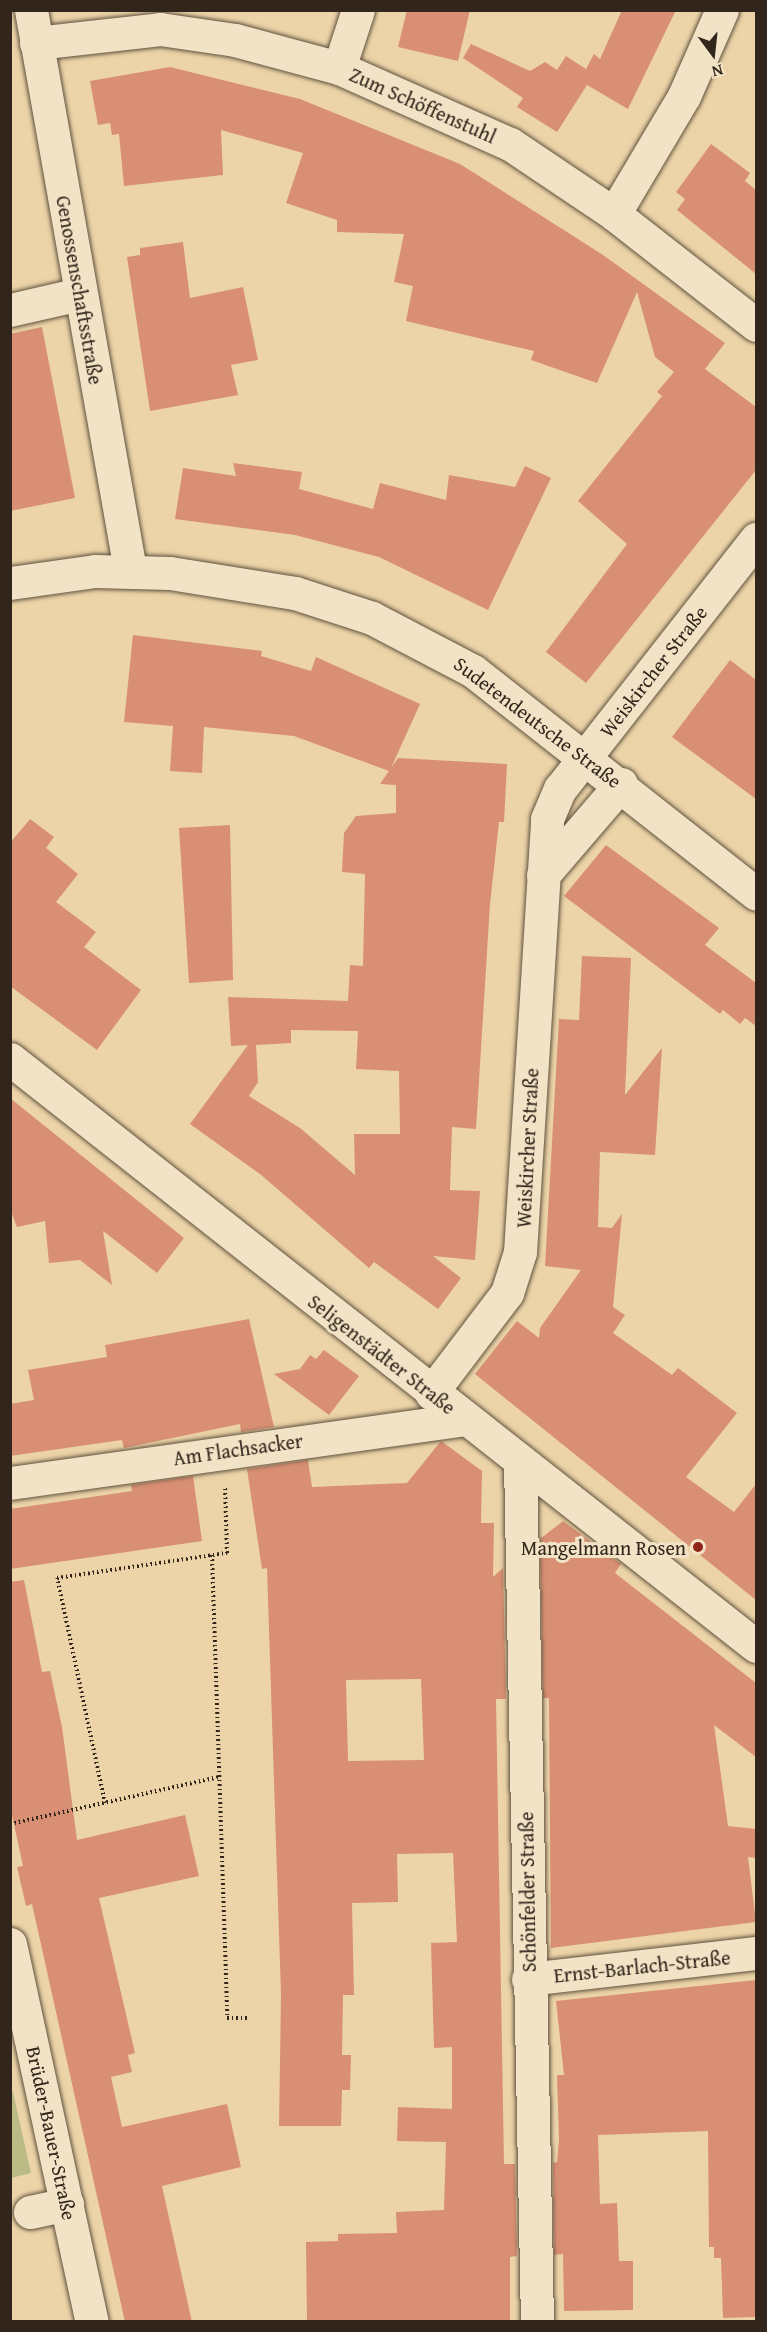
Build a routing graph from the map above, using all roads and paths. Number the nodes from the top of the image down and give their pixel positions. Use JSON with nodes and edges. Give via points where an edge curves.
{"nodes":[{"id":1,"x":31,"y":10,"type":"edge"},
{"id":2,"x":358,"y":10,"type":"edge"},
{"id":3,"x":722,"y":10,"type":"edge"},
{"id":4,"x":36,"y":43,"type":"junction"},
{"id":5,"x":339,"y":68,"type":"junction"},
{"id":6,"x":614,"y":214,"type":"junction"},
{"id":7,"x":81,"y":294,"type":"junction"},
{"id":8,"x":10,"y":310,"type":"edge"},
{"id":9,"x":756,"y":325,"type":"edge"},
{"id":10,"x":756,"y":539,"type":"edge"},
{"id":11,"x":130,"y":570,"type":"junction"},
{"id":12,"x":10,"y":583,"type":"edge"},
{"id":13,"x":586,"y":757,"type":"junction"},
{"id":14,"x":621,"y":784,"type":"junction"},
{"id":15,"x":543,"y":875,"type":"junction"},
{"id":16,"x":756,"y":894,"type":"edge"},
{"id":17,"x":10,"y":1059,"type":"edge"},
{"id":18,"x":431,"y":1393,"type":"junction"},
{"id":19,"x":465,"y":1419,"type":"junction"},
{"id":20,"x":223,"y":1451,"type":"junction"},
{"id":21,"x":520,"y":1461,"type":"junction"},
{"id":22,"x":10,"y":1483,"type":"edge"},
{"id":23,"x":212,"y":1555,"type":"junction"},
{"id":24,"x":756,"y":1647,"type":"edge"},
{"id":25,"x":219,"y":1777,"type":"junction"},
{"id":26,"x":105,"y":1803,"type":"junction"},
{"id":27,"x":10,"y":1824,"type":"edge"},
{"id":28,"x":10,"y":1944,"type":"edge"},
{"id":29,"x":756,"y":1953,"type":"edge"},
{"id":30,"x":528,"y":1979,"type":"junction"},
{"id":31,"x":249,"y":2018,"type":"dead end"},
{"id":32,"x":67,"y":2204,"type":"junction"},
{"id":33,"x":30,"y":2212,"type":"dead end"},
{"id":34,"x":92,"y":2322,"type":"edge"},
{"id":35,"x":537,"y":2322,"type":"edge"}],
"edges":[{"from":1,"to":4,"type":"street","name":"Genossenschaftsstraße"},
{"from":2,"to":5,"type":"street"},
{"from":3,"to":6,"type":"street","via":[[684,96]]},
{"from":4,"to":5,"type":"street","name":"Zum Schöffenstuhl","via":[[160,29],[235,40]]},
{"from":4,"to":7,"type":"street","name":"Genossenschaftsstraße"},
{"from":5,"to":6,"type":"street","name":"Zum Schöffenstuhl","via":[[510,144]]},
{"from":6,"to":9,"type":"street","name":"Zum Schöffenstuhl"},
{"from":7,"to":8,"type":"street"},
{"from":7,"to":11,"type":"street","name":"Genossenschaftsstraße"},
{"from":10,"to":13,"type":"street","name":"Weiskircher Straße"},
{"from":11,"to":12,"type":"street","name":"Sudetendeutsche Straße"},
{"from":11,"to":13,"type":"street","name":"Sudetendeutsche Straße","via":[[295,593],[372,618],[473,670]]},
{"from":13,"to":14,"type":"street","name":"Sudetendeutsche Straße"},
{"from":13,"to":15,"type":"street","name":"Weiskircher Straße","via":[[560,789],[547,819]]},
{"from":14,"to":15,"type":"street"},
{"from":14,"to":16,"type":"street","name":"Sudetendeutsche Straße"},
{"from":15,"to":18,"type":"street","name":"Weiskircher Straße","via":[[516,1274],[495,1312]]},
{"from":17,"to":18,"type":"street","name":"Seligenstädter Straße"},
{"from":18,"to":19,"type":"street","name":"Seligenstädter Straße"},
{"from":19,"to":20,"type":"street","name":"Am Flachsacker"},
{"from":19,"to":21,"type":"street","name":"Seligenstädter Straße"},
{"from":20,"to":22,"type":"street","name":"Am Flachsacker"},
{"from":20,"to":23,"type":"path","via":[[227,1553]]},
{"from":21,"to":24,"type":"street","name":"Seligenstädter Straße"},
{"from":21,"to":30,"type":"street","name":"Schönfelder Straße"},
{"from":23,"to":25,"type":"path"},
{"from":23,"to":26,"type":"path","via":[[57,1578]]},
{"from":25,"to":26,"type":"path"},
{"from":25,"to":31,"type":"path","via":[[227,2018]]},
{"from":26,"to":27,"type":"path"},
{"from":28,"to":32,"type":"street","name":"Brüder-Bauer-Straße"},
{"from":29,"to":30,"type":"street","name":"Ernst-Barlach-Straße"},
{"from":30,"to":35,"type":"street","name":"Schönfelder Straße"},
{"from":32,"to":33,"type":"street"},
{"from":32,"to":34,"type":"street","name":"Brüder-Bauer-Straße"}]}
